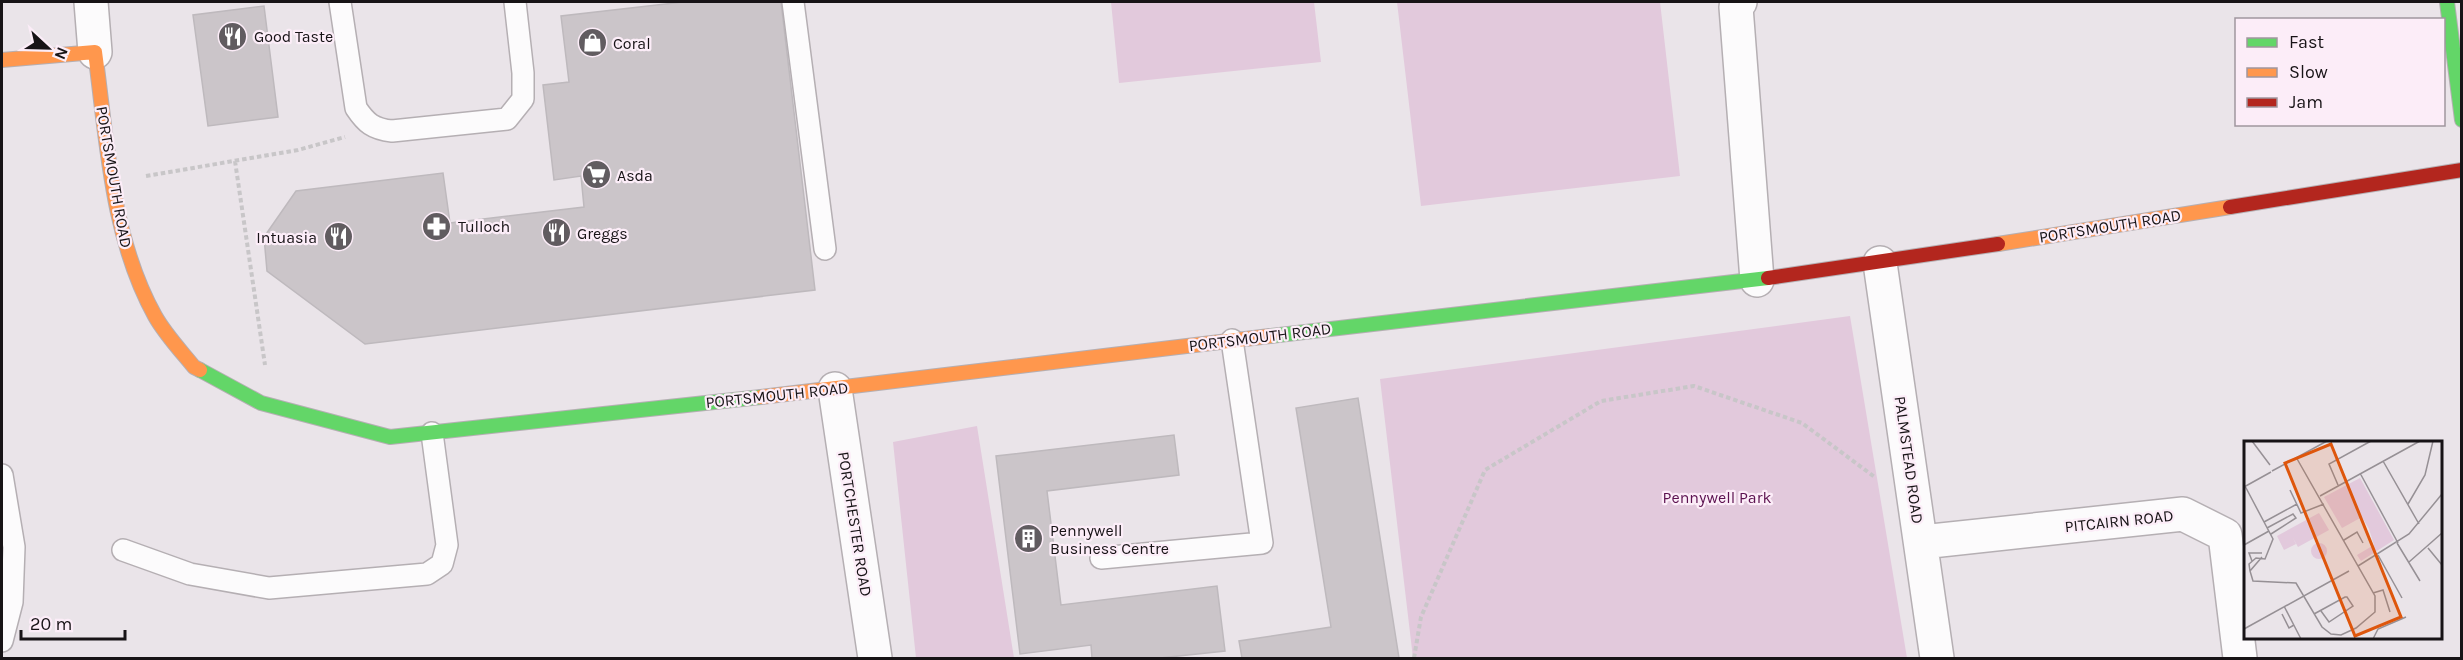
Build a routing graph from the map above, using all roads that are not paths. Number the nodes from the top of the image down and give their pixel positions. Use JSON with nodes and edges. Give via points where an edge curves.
{"nodes":[{"id":1,"x":91,"y":2,"type":"edge"},
{"id":2,"x":340,"y":2,"type":"edge"},
{"id":3,"x":514,"y":2,"type":"edge"},
{"id":4,"x":793,"y":2,"type":"edge"},
{"id":5,"x":1740,"y":2,"type":"edge"},
{"id":6,"x":2448,"y":2,"type":"edge"},
{"id":7,"x":95,"y":52,"type":"junction"},
{"id":8,"x":2,"y":60,"type":"edge"},
{"id":9,"x":2462,"y":120,"type":"edge"},
{"id":10,"x":2462,"y":170,"type":"edge"},
{"id":11,"x":825,"y":249,"type":"dead end"},
{"id":12,"x":1880,"y":263,"type":"junction"},
{"id":13,"x":1757,"y":280,"type":"junction"},
{"id":14,"x":1232,"y":340,"type":"junction"},
{"id":15,"x":835,"y":388,"type":"junction"},
{"id":16,"x":432,"y":433,"type":"junction"},
{"id":17,"x":2,"y":475,"type":"edge"},
{"id":18,"x":1922,"y":542,"type":"junction"},
{"id":19,"x":123,"y":550,"type":"dead end"},
{"id":20,"x":1101,"y":558,"type":"dead end"},
{"id":21,"x":2,"y":641,"type":"edge"},
{"id":22,"x":875,"y":658,"type":"edge"},
{"id":23,"x":1937,"y":658,"type":"edge"},
{"id":24,"x":2240,"y":658,"type":"edge"}],
"edges":[{"from":1,"to":7,"type":"street","name":"PORTSMOUTH ROAD"},
{"from":2,"to":3,"type":"lane","via":[[356,108],[375,129],[392,131],[507,119],[523,99]]},
{"from":4,"to":11,"type":"lane"},
{"from":5,"to":13,"type":"street","via":[[1736,8]]},
{"from":6,"to":9,"type":"street"},
{"from":7,"to":8,"type":"street"},
{"from":7,"to":16,"type":"street","name":"PORTSMOUTH ROAD","via":[[127,253],[155,317],[194,367],[271,406],[390,437]]},
{"from":10,"to":12,"type":"street","name":"PORTSMOUTH ROAD"},
{"from":12,"to":13,"type":"street","name":"PORTSMOUTH ROAD"},
{"from":12,"to":18,"type":"street","name":"PALMSTEAD ROAD"},
{"from":13,"to":14,"type":"street","name":"PORTSMOUTH ROAD"},
{"from":14,"to":15,"type":"street","name":"PORTSMOUTH ROAD"},
{"from":14,"to":20,"type":"lane","via":[[1262,543]]},
{"from":15,"to":16,"type":"street","name":"PORTSMOUTH ROAD"},
{"from":15,"to":22,"type":"street","name":"PORTCHESTER ROAD"},
{"from":16,"to":19,"type":"lane","via":[[447,545],[442,564],[427,574],[269,588],[190,574]]},
{"from":17,"to":21,"type":"lane","via":[[14,547],[12,602]]},
{"from":18,"to":23,"type":"street","name":"PALMSTEAD ROAD"},
{"from":18,"to":24,"type":"street","name":"PITCAIRN ROAD","via":[[2182,514],[2225,535]]}]}
